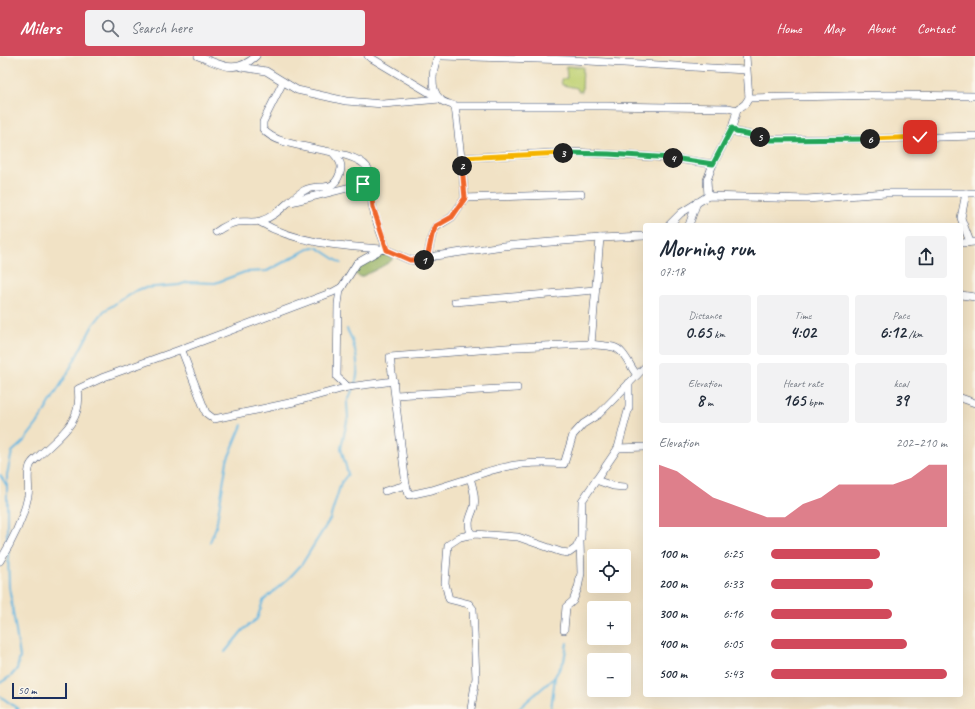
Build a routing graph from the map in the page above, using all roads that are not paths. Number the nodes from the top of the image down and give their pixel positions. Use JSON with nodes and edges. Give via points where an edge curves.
{"nodes":[{"id":1,"x":198,"y":56,"type":"edge"},
{"id":2,"x":256,"y":56,"type":"edge"},
{"id":3,"x":368,"y":56,"type":"edge"},
{"id":4,"x":438,"y":56,"type":"edge"},
{"id":5,"x":443,"y":56,"type":"edge"},
{"id":6,"x":746,"y":56,"type":"edge"},
{"id":7,"x":241,"y":67,"type":"junction"},
{"id":8,"x":746,"y":70,"type":"junction"},
{"id":9,"x":283,"y":82,"type":"junction"},
{"id":10,"x":975,"y":96,"type":"edge"},
{"id":11,"x":749,"y":98,"type":"junction"},
{"id":12,"x":440,"y":99,"type":"junction"},
{"id":13,"x":455,"y":106,"type":"junction"},
{"id":14,"x":737,"y":110,"type":"junction"},
{"id":15,"x":732,"y":128,"type":"junction"},
{"id":16,"x":975,"y":136,"type":"edge"},
{"id":17,"x":334,"y":154,"type":"junction"},
{"id":18,"x":461,"y":158,"type":"junction"},
{"id":19,"x":713,"y":164,"type":"junction"},
{"id":20,"x":371,"y":190,"type":"junction"},
{"id":21,"x":966,"y":193,"type":"junction"},
{"id":22,"x":975,"y":193,"type":"edge"},
{"id":23,"x":581,"y":194,"type":"dead end"},
{"id":24,"x":708,"y":196,"type":"junction"},
{"id":25,"x":465,"y":198,"type":"junction"},
{"id":26,"x":291,"y":202,"type":"junction"},
{"id":27,"x":697,"y":202,"type":"junction"},
{"id":28,"x":260,"y":222,"type":"junction"},
{"id":29,"x":671,"y":223,"type":"edge"},
{"id":30,"x":690,"y":223,"type":"edge"},
{"id":31,"x":216,"y":232,"type":"dead end"},
{"id":32,"x":643,"y":236,"type":"edge"},
{"id":33,"x":600,"y":238,"type":"junction"},
{"id":34,"x":972,"y":242,"type":"edge"},
{"id":35,"x":384,"y":249,"type":"junction"},
{"id":36,"x":427,"y":259,"type":"junction"},
{"id":37,"x":342,"y":287,"type":"junction"},
{"id":38,"x":595,"y":290,"type":"junction"},
{"id":39,"x":963,"y":295,"type":"edge"},
{"id":40,"x":974,"y":298,"type":"edge"},
{"id":41,"x":455,"y":302,"type":"dead end"},
{"id":42,"x":591,"y":344,"type":"junction"},
{"id":43,"x":182,"y":349,"type":"junction"},
{"id":44,"x":643,"y":369,"type":"edge"},
{"id":45,"x":637,"y":375,"type":"junction"},
{"id":46,"x":394,"y":381,"type":"junction"},
{"id":47,"x":629,"y":383,"type":"junction"},
{"id":48,"x":348,"y":387,"type":"junction"},
{"id":49,"x":517,"y":388,"type":"dead end"},
{"id":50,"x":396,"y":395,"type":"junction"},
{"id":51,"x":963,"y":399,"type":"edge"},
{"id":52,"x":975,"y":403,"type":"edge"},
{"id":53,"x":643,"y":447,"type":"edge"},
{"id":54,"x":618,"y":448,"type":"junction"},
{"id":55,"x":470,"y":478,"type":"junction"},
{"id":56,"x":596,"y":480,"type":"junction"},
{"id":57,"x":406,"y":485,"type":"junction"},
{"id":58,"x":624,"y":487,"type":"dead end"},
{"id":59,"x":385,"y":491,"type":"dead end"},
{"id":60,"x":471,"y":535,"type":"junction"},
{"id":61,"x":581,"y":538,"type":"junction"},
{"id":62,"x":0,"y":561,"type":"edge"},
{"id":63,"x":564,"y":630,"type":"dead end"},
{"id":64,"x":471,"y":709,"type":"edge"}],
"edges":[{"from":1,"to":7,"type":"street"},
{"from":2,"to":7,"type":"street"},
{"from":3,"to":12,"type":"street"},
{"from":4,"to":12,"type":"street","via":[[433,75]]},
{"from":5,"to":8,"type":"street"},
{"from":6,"to":8,"type":"street"},
{"from":7,"to":9,"type":"street","via":[[266,71]]},
{"from":8,"to":11,"type":"street"},
{"from":9,"to":12,"type":"street","via":[[297,90],[346,101],[382,104]]},
{"from":9,"to":17,"type":"street","via":[[263,122],[263,129],[274,139]]},
{"from":10,"to":11,"type":"street"},
{"from":11,"to":14,"type":"street"},
{"from":12,"to":13,"type":"street"},
{"from":13,"to":14,"type":"street","via":[[613,106]]},
{"from":13,"to":18,"type":"street"},
{"from":14,"to":15,"type":"street"},
{"from":15,"to":16,"type":"street","via":[[736,132],[771,140]]},
{"from":15,"to":19,"type":"street"},
{"from":17,"to":20,"type":"street","via":[[347,156],[367,167],[371,174]]},
{"from":17,"to":26,"type":"street","via":[[341,162],[342,169],[338,180],[333,185],[310,188]]},
{"from":18,"to":19,"type":"street","via":[[572,152],[670,158]]},
{"from":18,"to":25,"type":"street"},
{"from":19,"to":24,"type":"street","via":[[708,180]]},
{"from":20,"to":26,"type":"street","via":[[363,184]]},
{"from":20,"to":35,"type":"street"},
{"from":21,"to":22,"type":"street"},
{"from":21,"to":24,"type":"street","via":[[886,193],[807,199]]},
{"from":21,"to":34,"type":"street","via":[[961,218]]},
{"from":23,"to":25,"type":"street"},
{"from":24,"to":27,"type":"street"},
{"from":25,"to":36,"type":"street","via":[[452,217],[436,226]]},
{"from":26,"to":28,"type":"street"},
{"from":27,"to":29,"type":"street"},
{"from":27,"to":30,"type":"street"},
{"from":28,"to":31,"type":"street","via":[[238,222]]},
{"from":28,"to":35,"type":"street","via":[[297,236],[333,245]]},
{"from":32,"to":33,"type":"street"},
{"from":33,"to":36,"type":"street","via":[[503,246]]},
{"from":33,"to":38,"type":"street"},
{"from":35,"to":36,"type":"street","via":[[410,260]]},
{"from":35,"to":37,"type":"street","via":[[356,264]]},
{"from":37,"to":43,"type":"street"},
{"from":37,"to":48,"type":"street","via":[[338,304],[337,377]]},
{"from":38,"to":41,"type":"street"},
{"from":38,"to":42,"type":"street"},
{"from":39,"to":40,"type":"street"},
{"from":42,"to":45,"type":"street","via":[[615,347]]},
{"from":42,"to":46,"type":"street","via":[[524,346],[390,357]]},
{"from":43,"to":48,"type":"street","via":[[206,413],[214,419],[294,402]]},
{"from":43,"to":62,"type":"street","via":[[78,389],[80,404],[75,417],[59,438],[30,465],[27,482],[29,494],[20,523]]},
{"from":44,"to":45,"type":"street"},
{"from":45,"to":47,"type":"street"},
{"from":46,"to":48,"type":"street"},
{"from":46,"to":50,"type":"street"},
{"from":47,"to":54,"type":"street","via":[[629,407]]},
{"from":47,"to":55,"type":"street","via":[[599,414],[583,424],[573,435],[564,464],[524,463],[486,471]]},
{"from":49,"to":50,"type":"street"},
{"from":50,"to":57,"type":"street"},
{"from":51,"to":52,"type":"street"},
{"from":53,"to":54,"type":"street"},
{"from":54,"to":56,"type":"street"},
{"from":55,"to":57,"type":"street","via":[[409,495]]},
{"from":55,"to":60,"type":"street","via":[[474,498],[474,506],[468,518]]},
{"from":56,"to":58,"type":"street"},
{"from":56,"to":61,"type":"street","via":[[582,501]]},
{"from":57,"to":59,"type":"street"},
{"from":60,"to":61,"type":"street","via":[[518,537],[561,552],[569,552],[576,548]]},
{"from":60,"to":64,"type":"street","via":[[460,537],[448,545],[445,583],[449,599],[469,604],[473,609],[476,678]]},
{"from":61,"to":63,"type":"street","via":[[580,580],[573,601],[566,607]]}]}
